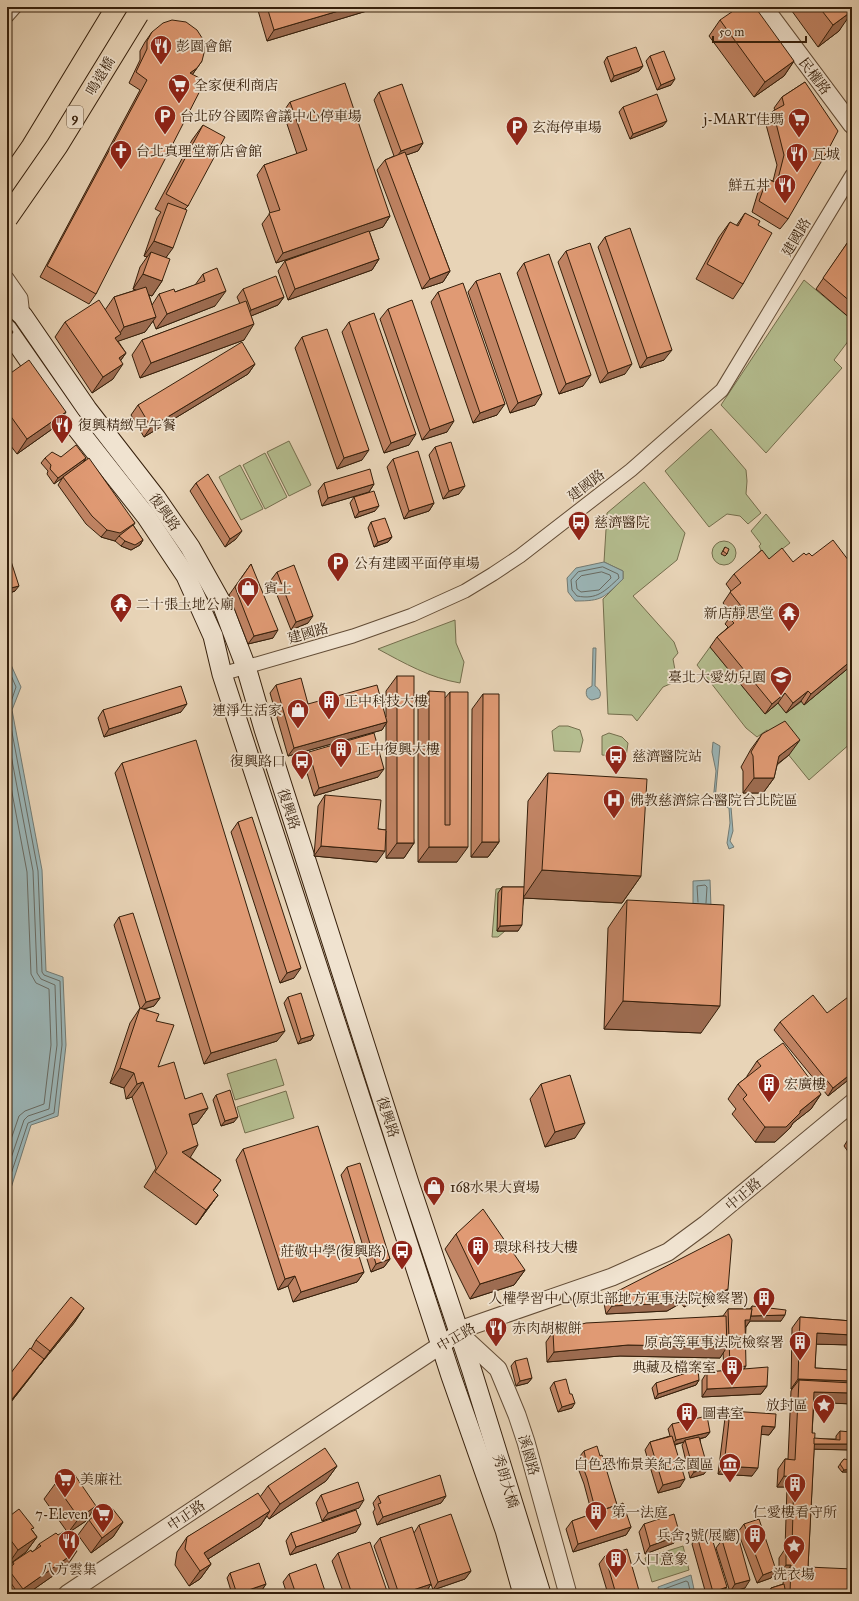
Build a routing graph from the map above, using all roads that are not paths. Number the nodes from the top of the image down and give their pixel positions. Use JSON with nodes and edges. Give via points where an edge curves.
{"nodes":[{"id":1,"x":15,"y":7,"type":"edge"},
{"id":2,"x":117,"y":7,"type":"edge"},
{"id":3,"x":764,"y":7,"type":"edge"},
{"id":4,"x":140,"y":10,"type":"edge"},
{"id":5,"x":7,"y":16,"type":"edge"},
{"id":6,"x":852,"y":125,"type":"edge"},
{"id":7,"x":852,"y":175,"type":"edge"},
{"id":8,"x":7,"y":184,"type":"edge"},
{"id":9,"x":7,"y":218,"type":"edge"},
{"id":10,"x":7,"y":278,"type":"edge"},
{"id":11,"x":7,"y":301,"type":"edge"},
{"id":12,"x":23,"y":316,"type":"junction"},
{"id":13,"x":7,"y":329,"type":"edge"},
{"id":14,"x":246,"y":667,"type":"junction"},
{"id":15,"x":222,"y":674,"type":"junction"},
{"id":16,"x":852,"y":1103,"type":"edge"},
{"id":17,"x":459,"y":1333,"type":"junction"},
{"id":18,"x":441,"y":1345,"type":"junction"},
{"id":19,"x":471,"y":1368,"type":"joint"},
{"id":20,"x":451,"y":1376,"type":"joint"},
{"id":21,"x":67,"y":1594,"type":"edge"},
{"id":22,"x":523,"y":1594,"type":"edge"},
{"id":23,"x":541,"y":1594,"type":"edge"},
{"id":24,"x":568,"y":1594,"type":"edge"}],
"edges":[{"from":1,"to":5,"type":"street"},
{"from":2,"to":8,"type":"main road","name":"鳴遠橋","number":"9"},
{"from":3,"to":6,"type":"street","name":"民權路"},
{"from":4,"to":9,"type":"main road","name":"鳴遠橋","number":"9","bridge":true,"via":[[58,146]]},
{"from":7,"to":14,"type":"street","name":"建國路","via":[[722,390],[631,470],[516,558],[465,591],[412,615],[353,636]]},
{"from":10,"to":12,"type":"street","via":[[21,298]]},
{"from":11,"to":12,"type":"main road","name":"復興路"},
{"from":12,"to":14,"type":"main road","name":"復興路","via":[[87,409],[156,498],[190,547],[222,604]]},
{"from":13,"to":15,"type":"main road","name":"復興路","via":[[71,421],[146,516],[186,576],[213,636]]},
{"from":14,"to":15,"type":"street","name":"建國路"},
{"from":14,"to":17,"type":"main road","name":"復興路"},
{"from":15,"to":18,"type":"main road","name":"復興路"},
{"from":16,"to":17,"type":"street","name":"中正路","via":[[706,1224],[668,1252],[612,1277],[468,1327]]},
{"from":17,"to":18,"type":"street","name":"中正路"},
{"from":17,"to":19,"type":"main road","name":"復興路"},
{"from":17,"to":24,"type":"street","name":"溪園路","via":[[498,1369],[526,1442]]},
{"from":18,"to":20,"type":"main road","name":"復興路"},
{"from":18,"to":21,"type":"street","name":"中正路"},
{"from":19,"to":23,"type":"main road","name":"秀朗大橋"},
{"from":20,"to":22,"type":"main road","name":"秀朗大橋","via":[[494,1497]]}]}
